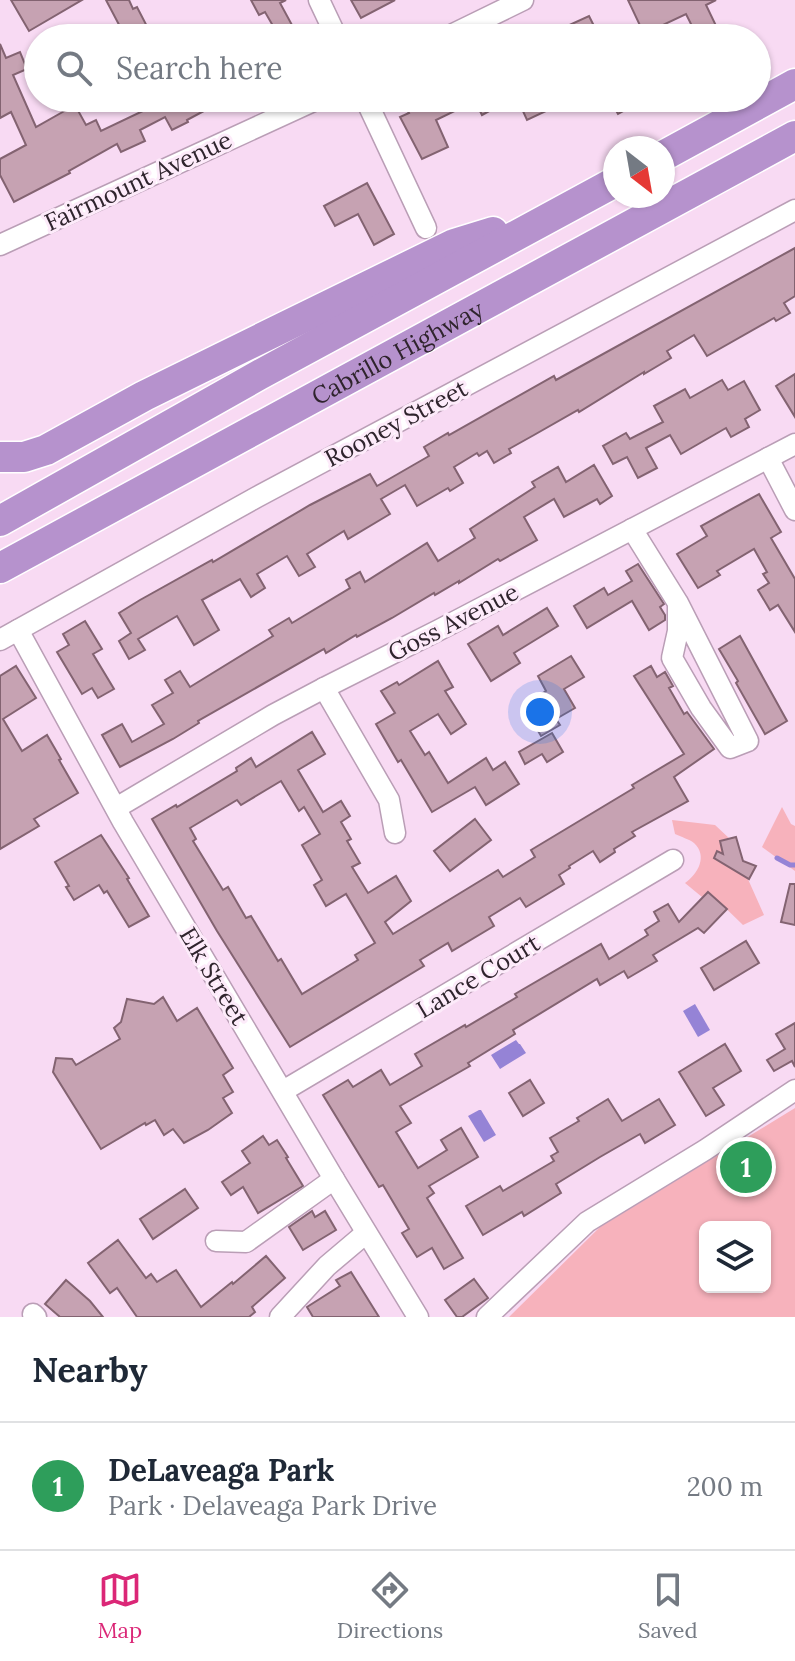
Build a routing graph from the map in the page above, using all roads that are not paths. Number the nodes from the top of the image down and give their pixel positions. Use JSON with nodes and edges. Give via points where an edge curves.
{"nodes":[{"id":1,"x":319,"y":0,"type":"edge"},
{"id":2,"x":523,"y":0,"type":"edge"},
{"id":3,"x":330,"y":24,"type":"edge"},
{"id":4,"x":474,"y":24,"type":"edge"},
{"id":5,"x":795,"y":84,"type":"edge"},
{"id":6,"x":771,"y":97,"type":"edge"},
{"id":7,"x":290,"y":112,"type":"edge"},
{"id":8,"x":372,"y":112,"type":"edge"},
{"id":9,"x":744,"y":112,"type":"edge"},
{"id":10,"x":795,"y":136,"type":"edge"},
{"id":11,"x":675,"y":149,"type":"edge"},
{"id":12,"x":603,"y":189,"type":"edge"},
{"id":13,"x":564,"y":210,"type":"junction"},
{"id":14,"x":795,"y":210,"type":"edge"},
{"id":15,"x":426,"y":228,"type":"dead end"},
{"id":16,"x":0,"y":245,"type":"edge"},
{"id":17,"x":795,"y":444,"type":"edge"},
{"id":18,"x":0,"y":457,"type":"edge"},
{"id":19,"x":768,"y":458,"type":"junction"},
{"id":20,"x":126,"y":500,"type":"junction"},
{"id":21,"x":795,"y":510,"type":"edge"},
{"id":22,"x":0,"y":521,"type":"edge"},
{"id":23,"x":632,"y":529,"type":"junction"},
{"id":24,"x":0,"y":568,"type":"edge"},
{"id":25,"x":0,"y":590,"type":"edge"},
{"id":26,"x":678,"y":603,"type":"junction"},
{"id":27,"x":9,"y":635,"type":"edge"},
{"id":28,"x":324,"y":688,"type":"junction"},
{"id":29,"x":116,"y":808,"type":"junction"},
{"id":30,"x":395,"y":833,"type":"dead end"},
{"id":31,"x":673,"y":860,"type":"dead end"},
{"id":32,"x":795,"y":1090,"type":"edge"},
{"id":33,"x":283,"y":1091,"type":"junction"},
{"id":34,"x":334,"y":1179,"type":"junction"},
{"id":35,"x":366,"y":1233,"type":"junction"},
{"id":36,"x":216,"y":1241,"type":"dead end"},
{"id":37,"x":280,"y":1317,"type":"edge"},
{"id":38,"x":418,"y":1317,"type":"edge"},
{"id":39,"x":487,"y":1317,"type":"edge"}],
"edges":[{"from":1,"to":3,"type":"street"},
{"from":2,"to":4,"type":"street"},
{"from":5,"to":6,"type":"highway"},
{"from":7,"to":16,"type":"street","name":"Fairmount Avenue"},
{"from":8,"to":15,"type":"street"},
{"from":9,"to":11,"type":"highway"},
{"from":10,"to":20,"type":"highway","name":"Cabrillo Highway"},
{"from":12,"to":13,"type":"highway","name":"Cabrillo Highway"},
{"from":13,"to":18,"type":"highway","via":[[454,244],[46,450]]},
{"from":13,"to":22,"type":"highway","name":"Cabrillo Highway"},
{"from":14,"to":27,"type":"street","name":"Rooney Street"},
{"from":17,"to":19,"type":"street","name":"Goss Avenue"},
{"from":19,"to":21,"type":"street"},
{"from":19,"to":23,"type":"street","name":"Goss Avenue"},
{"from":20,"to":24,"type":"highway","name":"Cabrillo Highway"},
{"from":20,"to":25,"type":"highway"},
{"from":23,"to":26,"type":"street"},
{"from":23,"to":28,"type":"street","name":"Goss Avenue"},
{"from":26,"to":26,"type":"street","via":[[672,658],[730,748],[748,741]]},
{"from":27,"to":29,"type":"street","name":"Elk Street"},
{"from":28,"to":29,"type":"street","name":"Goss Avenue"},
{"from":28,"to":30,"type":"street","via":[[389,800]]},
{"from":29,"to":33,"type":"street","name":"Elk Street"},
{"from":31,"to":33,"type":"street","name":"Lance Court"},
{"from":32,"to":39,"type":"street","via":[[587,1222]]},
{"from":33,"to":34,"type":"street","name":"Elk Street"},
{"from":34,"to":35,"type":"street","name":"Elk Street"},
{"from":34,"to":36,"type":"street","via":[[246,1242]]},
{"from":35,"to":37,"type":"street"},
{"from":35,"to":38,"type":"street","name":"Elk Street"}]}
